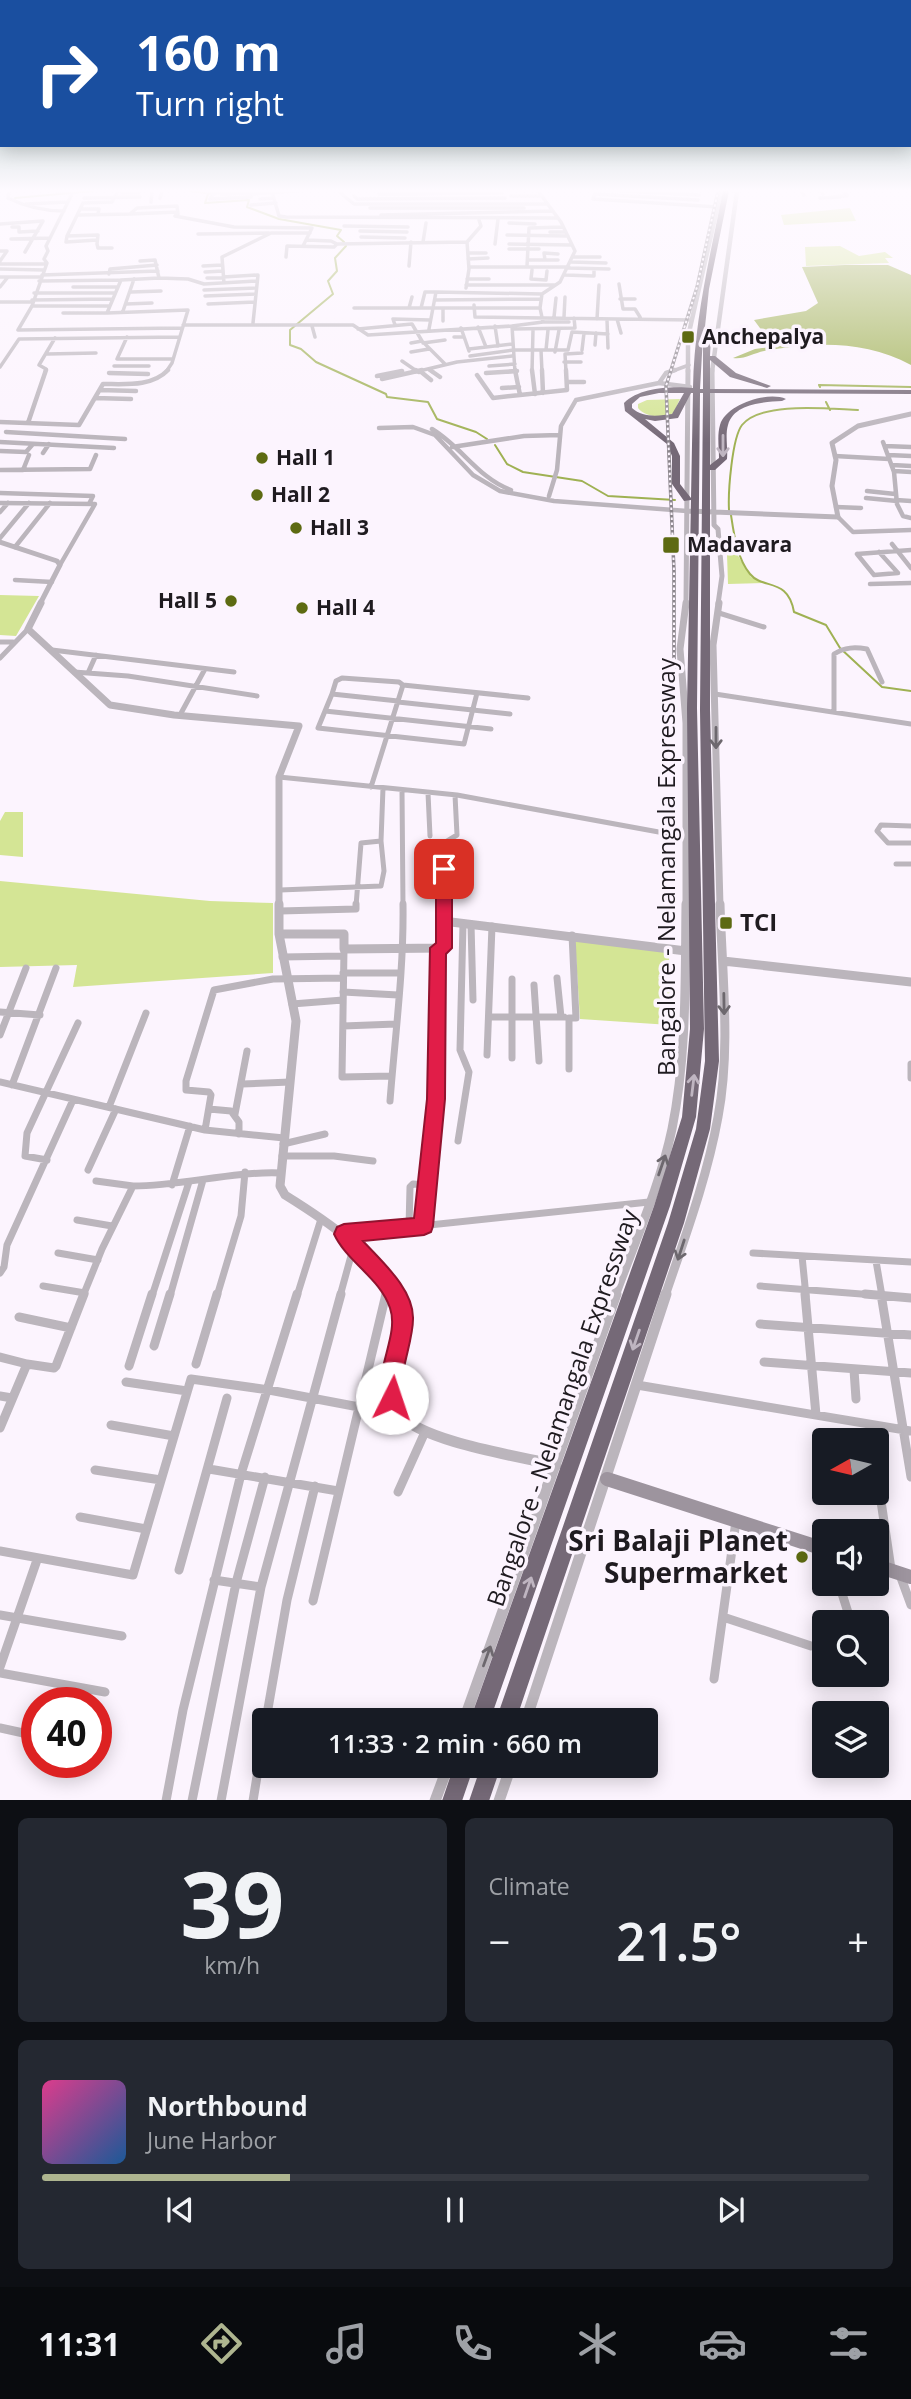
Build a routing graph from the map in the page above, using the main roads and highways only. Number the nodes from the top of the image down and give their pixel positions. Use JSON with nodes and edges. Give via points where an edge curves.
{"nodes":[{"id":1,"x":711,"y":275,"type":"edge"},
{"id":2,"x":714,"y":275,"type":"edge"},
{"id":3,"x":706,"y":289,"type":"junction"},
{"id":4,"x":712,"y":358,"type":"road end"},
{"id":5,"x":689,"y":364,"type":"road end"},
{"id":6,"x":690,"y":388,"type":"road end"},
{"id":7,"x":820,"y":391,"type":"junction"},
{"id":8,"x":911,"y":392,"type":"edge"},
{"id":9,"x":680,"y":393,"type":"junction"},
{"id":10,"x":720,"y":393,"type":"junction"},
{"id":11,"x":811,"y":397,"type":"junction"},
{"id":12,"x":911,"y":398,"type":"edge"},
{"id":13,"x":712,"y":468,"type":"road end"},
{"id":14,"x":697,"y":508,"type":"junction"},
{"id":15,"x":714,"y":525,"type":"road end"},
{"id":16,"x":686,"y":607,"type":"road end"},
{"id":17,"x":706,"y":626,"type":"junction"},
{"id":18,"x":699,"y":709,"type":"junction"},
{"id":19,"x":607,"y":1479,"type":"road end"},
{"id":20,"x":812,"y":1545,"type":"edge"},
{"id":21,"x":484,"y":1708,"type":"edge"},
{"id":22,"x":510,"y":1708,"type":"edge"},
{"id":23,"x":460,"y":1778,"type":"edge"},
{"id":24,"x":487,"y":1778,"type":"edge"},
{"id":25,"x":452,"y":1800,"type":"edge"},
{"id":26,"x":479,"y":1800,"type":"edge"}],
"edges":[{"from":1,"to":3,"type":"highway","name":"Bangalore - Nelamangala Expressway"},
{"from":2,"to":14,"type":"highway","name":"Bangalore - Nelamangala Expressway"},
{"from":3,"to":5,"type":"highway","via":[[699,303]]},
{"from":3,"to":14,"type":"highway","name":"Bangalore - Nelamangala Expressway","via":[[696,360]]},
{"from":4,"to":7,"type":"highway","via":[[726,371],[755,384]]},
{"from":6,"to":9,"type":"highway","via":[[678,414],[671,418],[649,418],[634,406],[640,399]]},
{"from":7,"to":8,"type":"highway"},
{"from":7,"to":10,"type":"highway"},
{"from":9,"to":10,"type":"highway"},
{"from":9,"to":14,"type":"highway","via":[[644,393],[627,406],[670,443],[676,484]]},
{"from":10,"to":11,"type":"highway"},
{"from":11,"to":12,"type":"highway"},
{"from":11,"to":13,"type":"highway","one_way":true,"via":[[757,402],[735,410],[724,426],[723,458]]},
{"from":14,"to":17,"type":"highway","name":"Bangalore - Nelamangala Expressway"},
{"from":14,"to":18,"type":"highway","name":"Bangalore - Nelamangala Expressway"},
{"from":15,"to":17,"type":"highway","via":[[713,596]]},
{"from":16,"to":18,"type":"highway","via":[[685,672]]},
{"from":17,"to":18,"type":"highway","name":"Bangalore - Nelamangala Expressway"},
{"from":21,"to":18,"type":"highway","name":"Bangalore - Nelamangala Expressway","one_way":true,"via":[[689,1117],[696,1050]]},
{"from":18,"to":22,"type":"highway","name":"Bangalore - Nelamangala Expressway","one_way":true,"via":[[713,1039],[707,1108],[696,1159]]},
{"from":19,"to":20,"type":"main road"},
{"from":23,"to":25,"type":"highway"},
{"from":24,"to":26,"type":"highway"}]}
